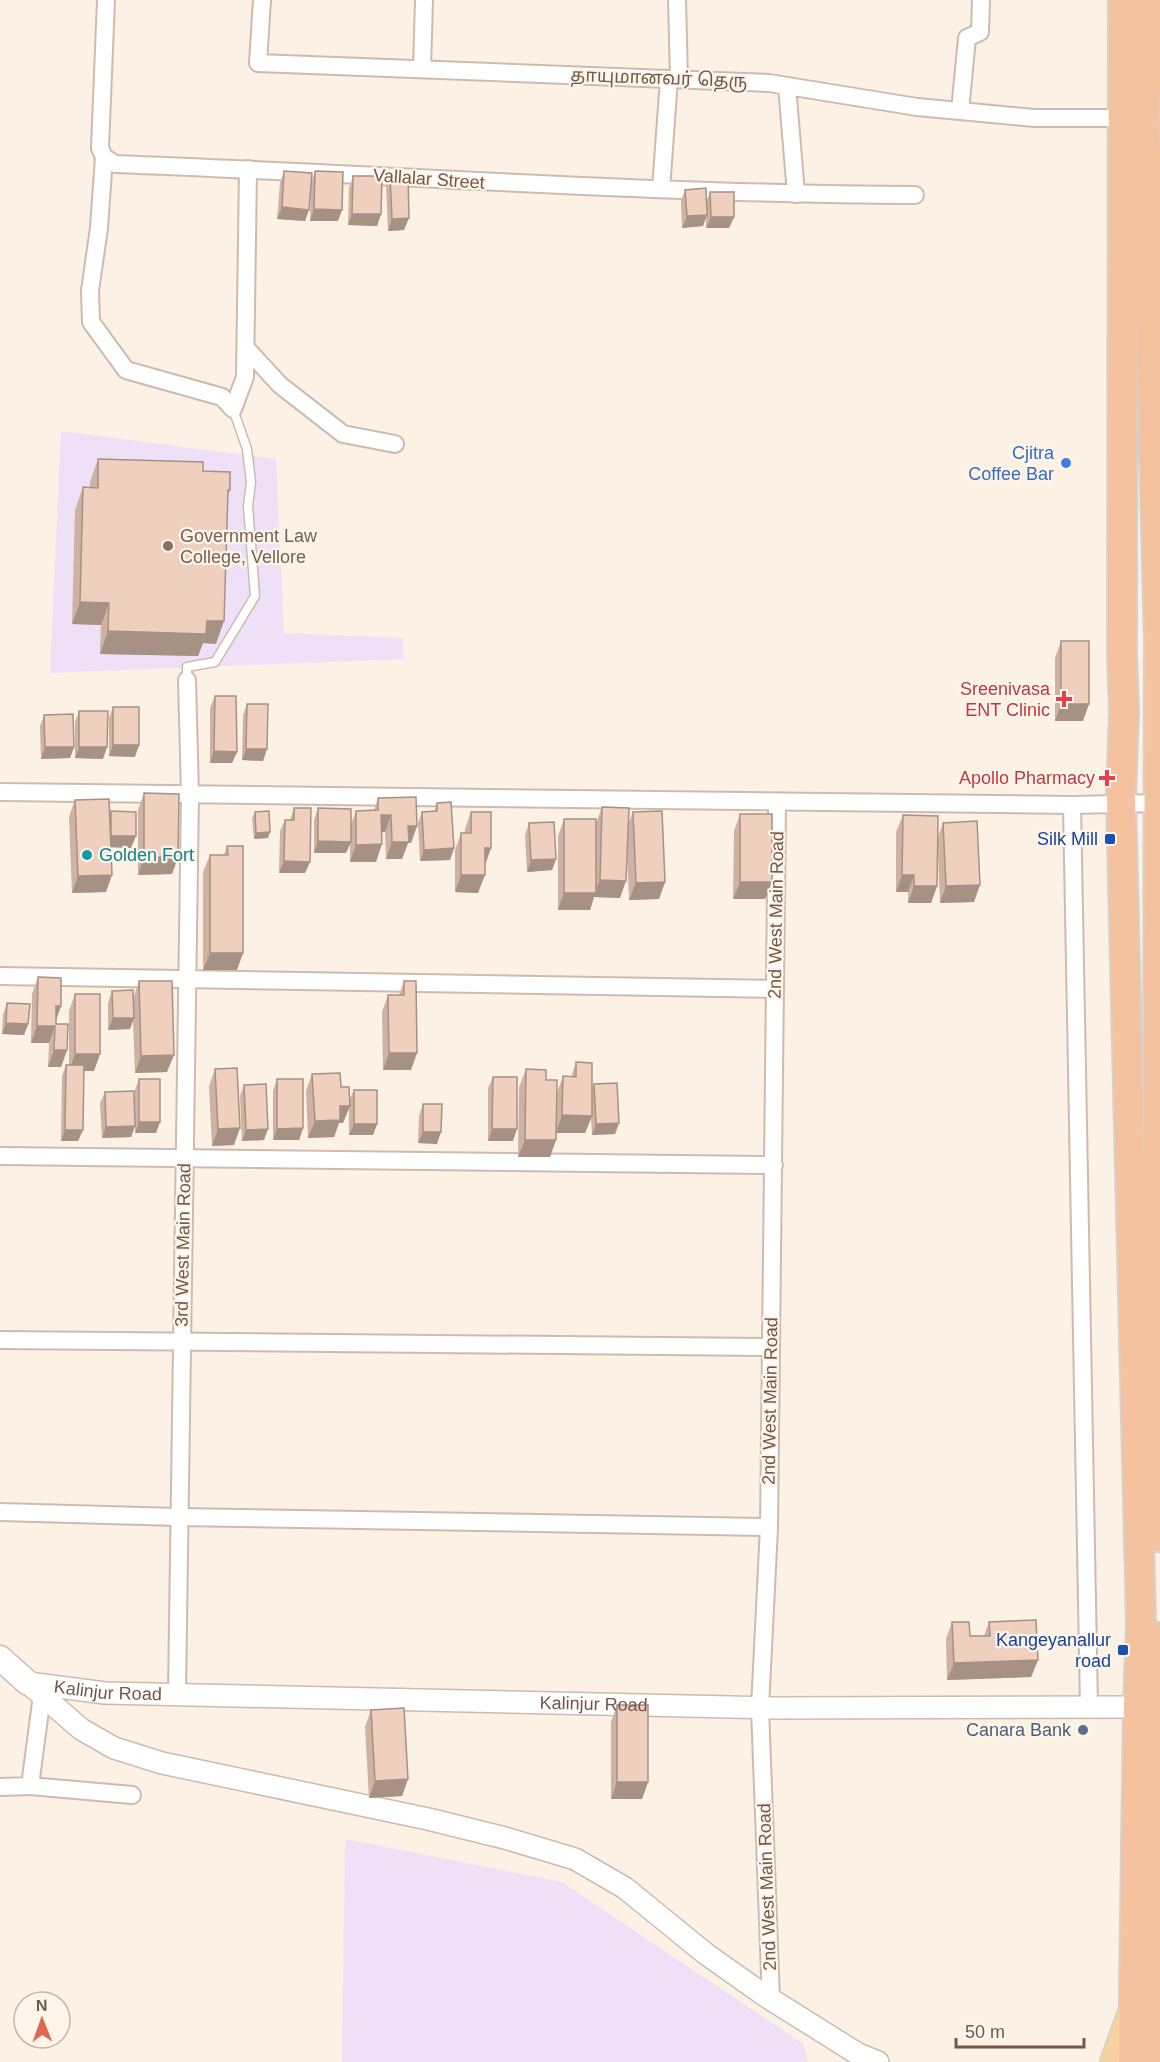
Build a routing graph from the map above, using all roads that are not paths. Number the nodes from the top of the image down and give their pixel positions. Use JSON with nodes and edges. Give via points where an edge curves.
{"nodes":[{"id":1,"x":106,"y":0,"type":"edge"},
{"id":2,"x":262,"y":0,"type":"edge"},
{"id":3,"x":424,"y":0,"type":"edge"},
{"id":4,"x":677,"y":0,"type":"edge"},
{"id":5,"x":981,"y":0,"type":"edge"},
{"id":6,"x":1123,"y":0,"type":"edge"},
{"id":7,"x":1149,"y":0,"type":"edge"},
{"id":8,"x":422,"y":69,"type":"junction"},
{"id":9,"x":674,"y":79,"type":"junction"},
{"id":10,"x":787,"y":86,"type":"junction"},
{"id":11,"x":960,"y":111,"type":"junction"},
{"id":12,"x":1122,"y":118,"type":"junction"},
{"id":13,"x":104,"y":157,"type":"junction"},
{"id":14,"x":248,"y":169,"type":"junction"},
{"id":15,"x":661,"y":189,"type":"junction"},
{"id":16,"x":796,"y":194,"type":"junction"},
{"id":17,"x":915,"y":195,"type":"dead end"},
{"id":18,"x":246,"y":348,"type":"junction"},
{"id":19,"x":233,"y":409,"type":"junction"},
{"id":20,"x":395,"y":444,"type":"dead end"},
{"id":21,"x":1159,"y":640,"type":"edge"},
{"id":22,"x":187,"y":680,"type":"joint"},
{"id":23,"x":1124,"y":717,"type":"junction"},
{"id":24,"x":1159,"y":717,"type":"edge"},
{"id":25,"x":1158,"y":788,"type":"edge"},
{"id":26,"x":0,"y":792,"type":"edge"},
{"id":27,"x":190,"y":795,"type":"junction"},
{"id":28,"x":777,"y":802,"type":"junction"},
{"id":29,"x":1122,"y":805,"type":"junction"},
{"id":30,"x":1072,"y":806,"type":"junction"},
{"id":31,"x":0,"y":976,"type":"edge"},
{"id":32,"x":187,"y":979,"type":"junction"},
{"id":33,"x":775,"y":989,"type":"junction"},
{"id":34,"x":0,"y":1156,"type":"edge"},
{"id":35,"x":184,"y":1158,"type":"junction"},
{"id":36,"x":774,"y":1166,"type":"junction"},
{"id":37,"x":0,"y":1340,"type":"edge"},
{"id":38,"x":181,"y":1341,"type":"junction"},
{"id":39,"x":770,"y":1347,"type":"junction"},
{"id":40,"x":0,"y":1512,"type":"edge"},
{"id":41,"x":178,"y":1517,"type":"junction"},
{"id":42,"x":769,"y":1527,"type":"junction"},
{"id":43,"x":1152,"y":1607,"type":"edge"},
{"id":44,"x":0,"y":1658,"type":"edge"},
{"id":45,"x":35,"y":1689,"type":"junction"},
{"id":46,"x":177,"y":1694,"type":"junction"},
{"id":47,"x":1089,"y":1707,"type":"junction"},
{"id":48,"x":1152,"y":1707,"type":"edge"},
{"id":49,"x":760,"y":1708,"type":"junction"},
{"id":50,"x":30,"y":1786,"type":"junction"},
{"id":51,"x":0,"y":1787,"type":"edge"},
{"id":52,"x":132,"y":1795,"type":"dead end"},
{"id":53,"x":1159,"y":1961,"type":"edge"},
{"id":54,"x":1158,"y":1993,"type":"junction"},
{"id":55,"x":771,"y":2000,"type":"junction"},
{"id":56,"x":1134,"y":2008,"type":"junction"},
{"id":57,"x":878,"y":2062,"type":"edge"},
{"id":58,"x":1114,"y":2062,"type":"edge"},
{"id":59,"x":1133,"y":2062,"type":"edge"},
{"id":60,"x":1157,"y":2062,"type":"edge"}],
"edges":[{"from":1,"to":13,"type":"street","via":[[100,148]]},
{"from":2,"to":8,"type":"street","name":"தாயுமானவர் தெரு","via":[[258,63]]},
{"from":3,"to":8,"type":"street"},
{"from":4,"to":9,"type":"street"},
{"from":5,"to":11,"type":"street","via":[[980,32],[968,38]]},
{"from":6,"to":12,"type":"highway"},
{"from":7,"to":21,"type":"highway","via":[[1145,117]]},
{"from":8,"to":9,"type":"street","name":"தாயுமானவர் தெரு"},
{"from":9,"to":10,"type":"street","name":"தாயுமானவர் தெரு"},
{"from":9,"to":15,"type":"street"},
{"from":10,"to":11,"type":"street","name":"தாயுமானவர் தெரு"},
{"from":10,"to":16,"type":"street"},
{"from":11,"to":12,"type":"street","name":"தாயுமானவர் தெரு","via":[[1034,118]]},
{"from":12,"to":23,"type":"highway"},
{"from":13,"to":14,"type":"street","name":"Vallalar Street","via":[[115,164]]},
{"from":13,"to":19,"type":"street","via":[[90,291],[91,322],[126,370],[222,398]]},
{"from":14,"to":15,"type":"street","name":"Vallalar Street"},
{"from":14,"to":18,"type":"street"},
{"from":15,"to":16,"type":"street","name":"Vallalar Street"},
{"from":16,"to":17,"type":"street","name":"Vallalar Street"},
{"from":18,"to":19,"type":"street","via":[[245,377]]},
{"from":18,"to":20,"type":"street","via":[[280,385],[343,434]]},
{"from":19,"to":22,"type":"lane","via":[[247,449],[251,482],[248,506],[255,596],[215,662],[187,667]]},
{"from":21,"to":24,"type":"highway"},
{"from":22,"to":27,"type":"street","name":"3rd West Main Road"},
{"from":23,"to":24,"type":"main road"},
{"from":23,"to":29,"type":"highway"},
{"from":24,"to":25,"type":"highway"},
{"from":25,"to":29,"type":"street"},
{"from":25,"to":43,"type":"highway"},
{"from":26,"to":27,"type":"street"},
{"from":27,"to":28,"type":"street"},
{"from":27,"to":32,"type":"street","name":"3rd West Main Road"},
{"from":28,"to":30,"type":"street"},
{"from":28,"to":33,"type":"street","name":"2nd West Main Road"},
{"from":29,"to":30,"type":"street"},
{"from":29,"to":43,"type":"highway"},
{"from":30,"to":47,"type":"street"},
{"from":31,"to":32,"type":"street"},
{"from":32,"to":33,"type":"street"},
{"from":32,"to":35,"type":"street","name":"3rd West Main Road"},
{"from":33,"to":36,"type":"street","name":"2nd West Main Road"},
{"from":34,"to":35,"type":"street"},
{"from":35,"to":36,"type":"street"},
{"from":35,"to":38,"type":"street","name":"3rd West Main Road"},
{"from":36,"to":39,"type":"street","name":"2nd West Main Road"},
{"from":37,"to":38,"type":"street"},
{"from":38,"to":39,"type":"street"},
{"from":38,"to":41,"type":"street","name":"3rd West Main Road"},
{"from":39,"to":42,"type":"street","name":"2nd West Main Road"},
{"from":40,"to":41,"type":"street"},
{"from":41,"to":42,"type":"street"},
{"from":41,"to":46,"type":"street","name":"3rd West Main Road"},
{"from":42,"to":49,"type":"street","name":"2nd West Main Road"},
{"from":43,"to":48,"type":"highway"},
{"from":44,"to":45,"type":"main road"},
{"from":45,"to":46,"type":"street","name":"Kalinjur Road"},
{"from":45,"to":50,"type":"street"},
{"from":45,"to":55,"type":"street","name":"Kalinjur Road","via":[[81,1729],[114,1748],[162,1763],[428,1819],[575,1859],[625,1888],[706,1954]]},
{"from":46,"to":49,"type":"street","name":"Kalinjur Road"},
{"from":47,"to":48,"type":"street","name":"Kalinjur Road"},
{"from":47,"to":49,"type":"street","name":"Kalinjur Road"},
{"from":48,"to":53,"type":"highway"},
{"from":48,"to":56,"type":"highway"},
{"from":49,"to":55,"type":"street","name":"2nd West Main Road"},
{"from":50,"to":51,"type":"street"},
{"from":50,"to":52,"type":"street"},
{"from":53,"to":54,"type":"highway"},
{"from":54,"to":56,"type":"main road"},
{"from":54,"to":60,"type":"highway"},
{"from":55,"to":57,"type":"street","name":"Kalinjur Road","via":[[858,2054]]},
{"from":56,"to":58,"type":"main road"},
{"from":56,"to":59,"type":"highway"}]}
